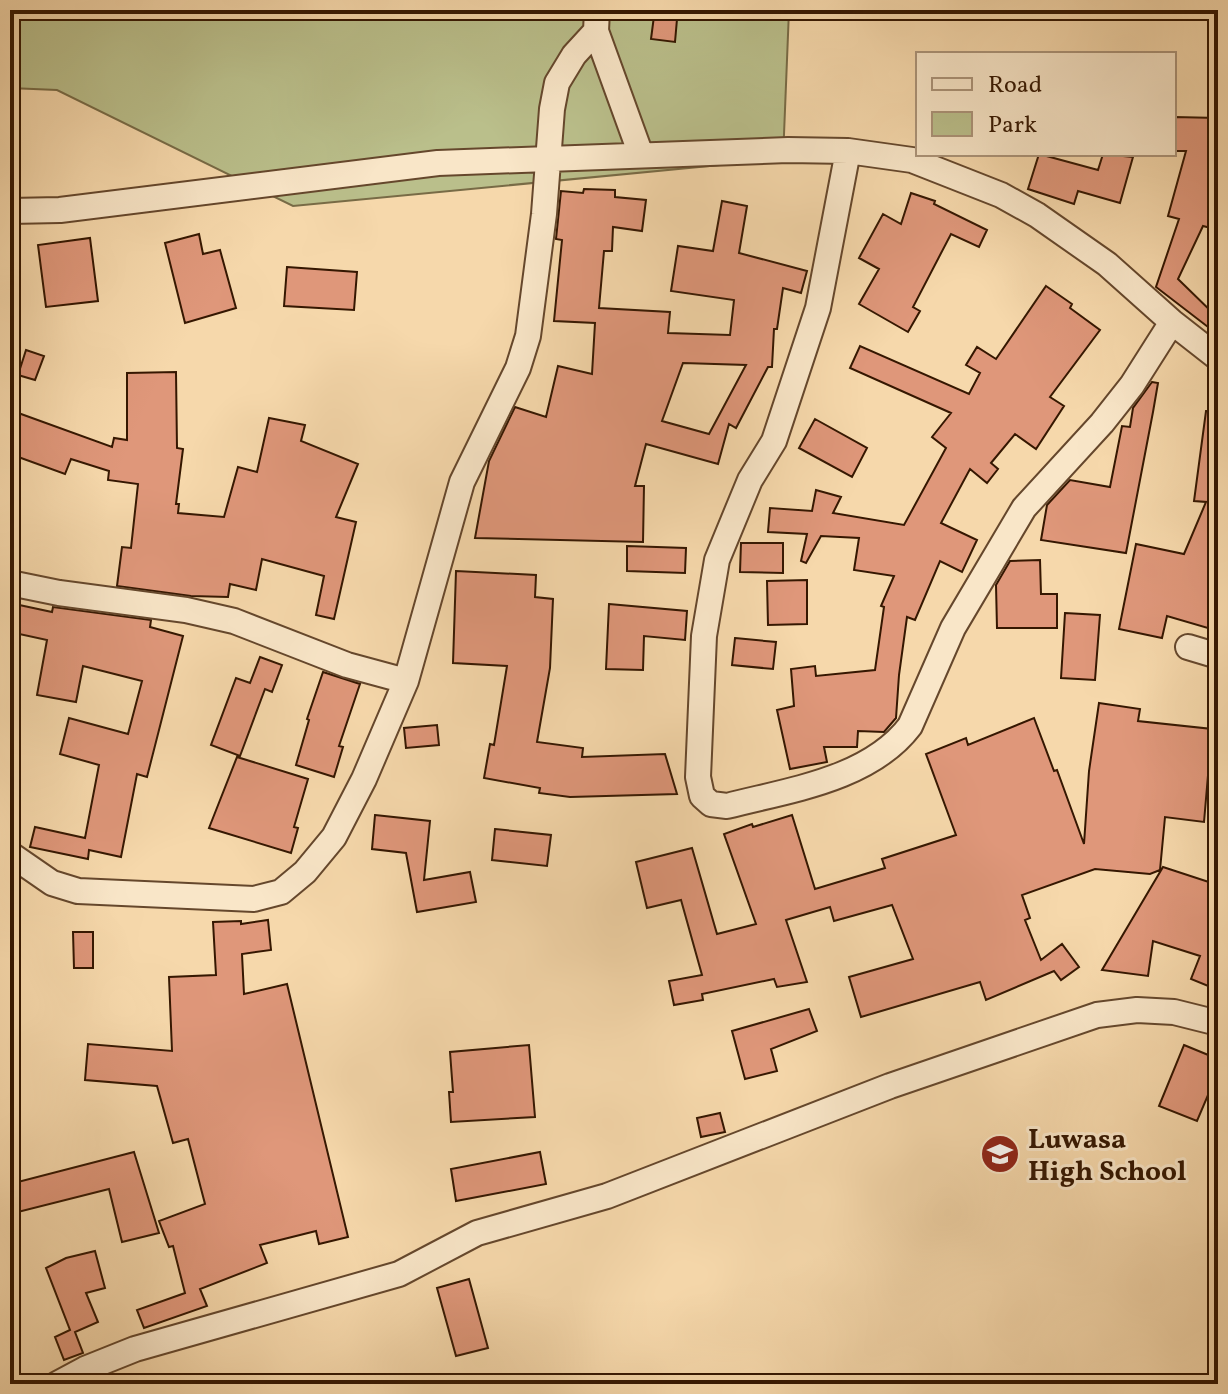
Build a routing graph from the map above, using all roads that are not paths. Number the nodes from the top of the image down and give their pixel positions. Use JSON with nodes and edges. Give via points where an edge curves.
{"nodes":[{"id":1,"x":597,"y":20,"type":"edge"},
{"id":2,"x":848,"y":151,"type":"junction"},
{"id":3,"x":641,"y":155,"type":"junction"},
{"id":4,"x":547,"y":158,"type":"junction"},
{"id":5,"x":10,"y":211,"type":"edge"},
{"id":6,"x":1172,"y":322,"type":"junction"},
{"id":7,"x":1218,"y":358,"type":"edge"},
{"id":8,"x":10,"y":583,"type":"edge"},
{"id":9,"x":1188,"y":647,"type":"dead end"},
{"id":10,"x":1218,"y":656,"type":"edge"},
{"id":11,"x":406,"y":681,"type":"junction"},
{"id":12,"x":10,"y":854,"type":"edge"},
{"id":13,"x":1218,"y":1023,"type":"edge"},
{"id":14,"x":57,"y":1384,"type":"edge"}],
"edges":[{"from":1,"to":3,"type":"street"},
{"from":1,"to":4,"type":"street","via":[[557,83]]},
{"from":2,"to":3,"type":"street"},
{"from":2,"to":6,"type":"street","via":[[912,160],[1001,195],[1107,264]]},
{"from":2,"to":6,"type":"street","via":[[818,308],[774,441],[750,480],[717,560],[704,636],[698,777],[702,796],[711,804],[727,806],[817,783],[869,761],[899,740],[953,628],[1024,508],[1125,395]]},
{"from":3,"to":4,"type":"street"},
{"from":4,"to":5,"type":"street","via":[[438,163],[60,210]]},
{"from":4,"to":11,"type":"street","via":[[528,336],[518,368],[462,482]]},
{"from":6,"to":7,"type":"street"},
{"from":8,"to":11,"type":"street","via":[[234,621],[347,665]]},
{"from":9,"to":10,"type":"street"},
{"from":11,"to":12,"type":"street","via":[[334,837],[281,892],[254,899],[78,891],[52,883]]},
{"from":13,"to":14,"type":"street","via":[[1174,1012],[1097,1015],[890,1086],[607,1196],[477,1233],[399,1274],[135,1349]]}]}
